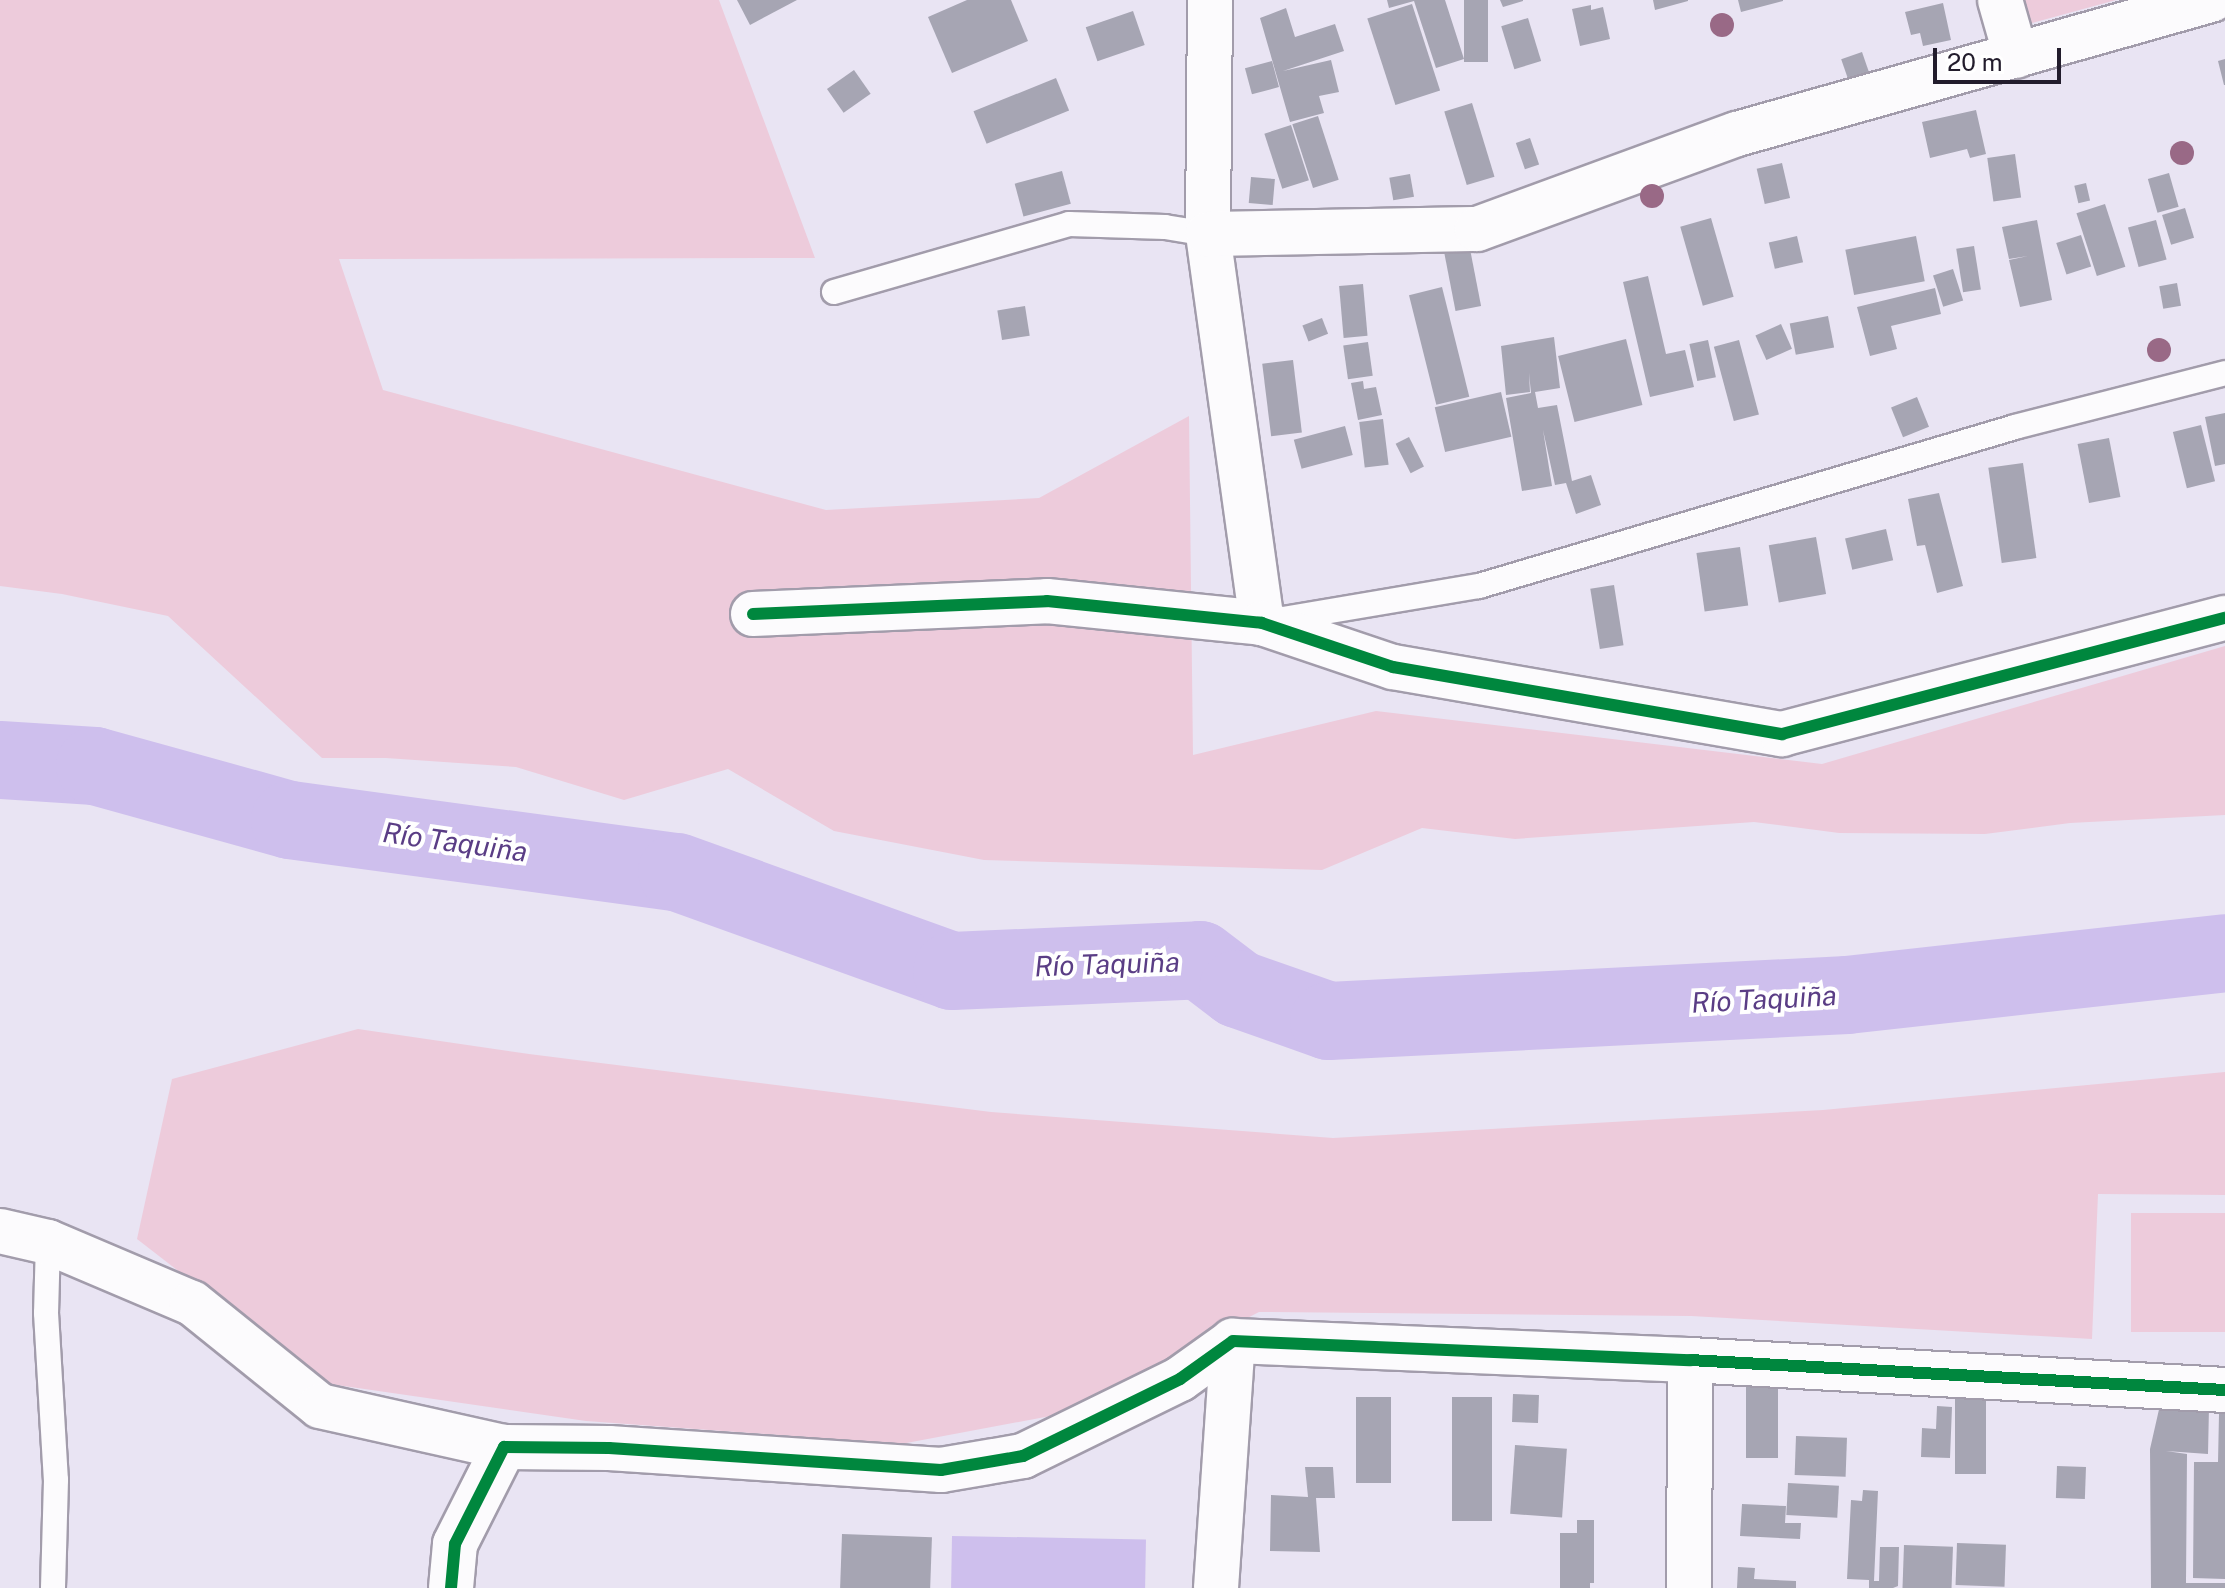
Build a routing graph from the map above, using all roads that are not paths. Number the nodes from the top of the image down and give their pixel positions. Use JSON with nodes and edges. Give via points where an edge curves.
{"nodes":[{"id":1,"x":1210,"y":0,"type":"edge"},
{"id":2,"x":2000,"y":0,"type":"edge"},
{"id":3,"x":2212,"y":0,"type":"edge"},
{"id":4,"x":2016,"y":56,"type":"junction"},
{"id":5,"x":1208,"y":234,"type":"junction"},
{"id":6,"x":834,"y":292,"type":"dead end"},
{"id":7,"x":2225,"y":373,"type":"edge"},
{"id":8,"x":753,"y":614,"type":"dead end"},
{"id":9,"x":2225,"y":618,"type":"edge"},
{"id":10,"x":1262,"y":623,"type":"junction"},
{"id":11,"x":0,"y":1231,"type":"edge"},
{"id":12,"x":48,"y":1242,"type":"junction"},
{"id":13,"x":1233,"y":1341,"type":"junction"},
{"id":14,"x":1690,"y":1360,"type":"junction"},
{"id":15,"x":2225,"y":1390,"type":"edge"},
{"id":16,"x":504,"y":1447,"type":"junction"},
{"id":17,"x":53,"y":1588,"type":"edge"},
{"id":18,"x":451,"y":1588,"type":"edge"},
{"id":19,"x":1216,"y":1588,"type":"edge"},
{"id":20,"x":1689,"y":1588,"type":"edge"}],
"edges":[{"from":1,"to":5,"type":"street"},
{"from":2,"to":4,"type":"street"},
{"from":3,"to":4,"type":"street"},
{"from":4,"to":5,"type":"street","via":[[1737,134],[1477,229]]},
{"from":5,"to":6,"type":"lane","via":[[1069,224]]},
{"from":5,"to":10,"type":"street"},
{"from":7,"to":10,"type":"lane","via":[[2015,427],[1479,586]]},
{"from":8,"to":10,"type":"street","via":[[1047,601]]},
{"from":9,"to":10,"type":"street","via":[[1782,734],[1393,667]]},
{"from":11,"to":12,"type":"street"},
{"from":12,"to":16,"type":"street","via":[[192,1303],[320,1406]]},
{"from":12,"to":17,"type":"lane","via":[[46,1313],[56,1480]]},
{"from":13,"to":14,"type":"street"},
{"from":13,"to":16,"type":"street","via":[[1180,1379],[1023,1456],[941,1470],[609,1448]]},
{"from":13,"to":19,"type":"street"},
{"from":14,"to":15,"type":"street"},
{"from":14,"to":20,"type":"street"},
{"from":16,"to":18,"type":"street","via":[[455,1544]]}]}
